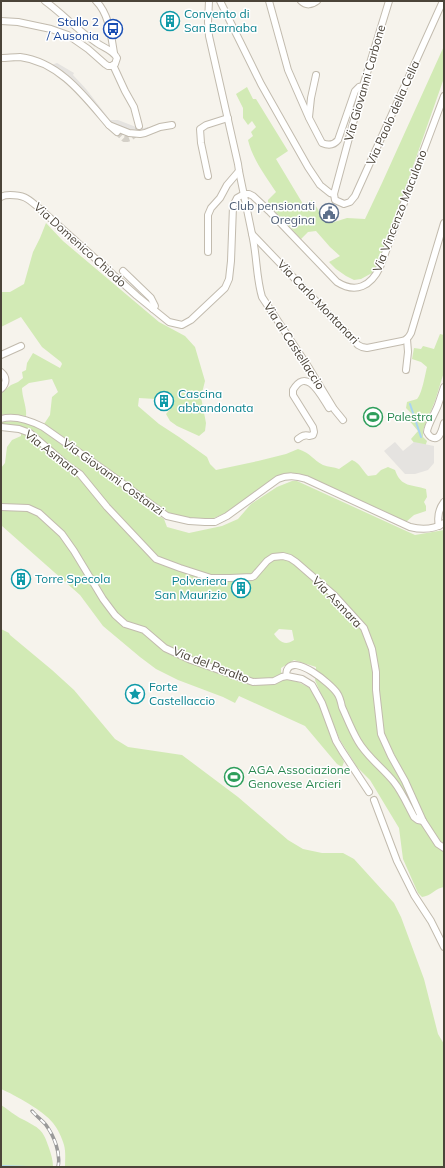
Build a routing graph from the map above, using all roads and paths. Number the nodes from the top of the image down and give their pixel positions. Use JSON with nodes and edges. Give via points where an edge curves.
{"nodes":[{"id":1,"x":45,"y":1,"type":"edge"},
{"id":2,"x":96,"y":1,"type":"edge"},
{"id":3,"x":209,"y":1,"type":"edge"},
{"id":4,"x":220,"y":1,"type":"edge"},
{"id":5,"x":269,"y":1,"type":"edge"},
{"id":6,"x":301,"y":1,"type":"edge"},
{"id":7,"x":317,"y":1,"type":"edge"},
{"id":8,"x":389,"y":1,"type":"edge"},
{"id":9,"x":443,"y":1,"type":"edge"},
{"id":10,"x":1,"y":21,"type":"edge"},
{"id":11,"x":114,"y":53,"type":"junction"},
{"id":12,"x":1,"y":58,"type":"edge"},
{"id":13,"x":113,"y":65,"type":"junction"},
{"id":14,"x":316,"y":75,"type":"dead end"},
{"id":15,"x":363,"y":86,"type":"junction"},
{"id":16,"x":444,"y":96,"type":"edge"},
{"id":17,"x":228,"y":118,"type":"junction"},
{"id":18,"x":309,"y":118,"type":"junction"},
{"id":19,"x":172,"y":125,"type":"dead end"},
{"id":20,"x":109,"y":126,"type":"junction"},
{"id":21,"x":139,"y":126,"type":"dead end"},
{"id":22,"x":117,"y":132,"type":"tunnel mouth"},
{"id":23,"x":239,"y":171,"type":"junction"},
{"id":24,"x":208,"y":176,"type":"dead end"},
{"id":25,"x":244,"y":194,"type":"junction"},
{"id":26,"x":334,"y":194,"type":"junction"},
{"id":27,"x":1,"y":197,"type":"edge"},
{"id":28,"x":444,"y":224,"type":"edge"},
{"id":29,"x":252,"y":234,"type":"junction"},
{"id":30,"x":208,"y":252,"type":"dead end"},
{"id":31,"x":124,"y":271,"type":"dead end"},
{"id":32,"x":153,"y":309,"type":"junction"},
{"id":33,"x":407,"y":339,"type":"junction"},
{"id":34,"x":21,"y":346,"type":"dead end"},
{"id":35,"x":1,"y":355,"type":"edge"},
{"id":36,"x":406,"y":370,"type":"dead end"},
{"id":37,"x":1,"y":372,"type":"edge"},
{"id":38,"x":444,"y":387,"type":"edge"},
{"id":39,"x":1,"y":389,"type":"edge"},
{"id":40,"x":334,"y":409,"type":"junction"},
{"id":41,"x":1,"y":419,"type":"edge"},
{"id":42,"x":343,"y":420,"type":"dead end"},
{"id":43,"x":444,"y":423,"type":"edge"},
{"id":44,"x":1,"y":427,"type":"edge"},
{"id":45,"x":298,"y":438,"type":"dead end"},
{"id":46,"x":444,"y":502,"type":"edge"},
{"id":47,"x":1,"y":507,"type":"edge"},
{"id":48,"x":442,"y":525,"type":"edge"},
{"id":49,"x":287,"y":676,"type":"junction"},
{"id":50,"x":369,"y":792,"type":"dead end"},
{"id":51,"x":374,"y":800,"type":"dead end"},
{"id":52,"x":423,"y":821,"type":"junction"},
{"id":53,"x":444,"y":848,"type":"edge"},
{"id":54,"x":444,"y":947,"type":"edge"}],
"edges":[{"from":1,"to":11,"type":"street","via":[[97,44]]},
{"from":2,"to":11,"type":"street","via":[[102,7],[110,30]]},
{"from":3,"to":17,"type":"street","via":[[209,36]]},
{"from":4,"to":26,"type":"street","name":"Via Paolo della Cella","via":[[261,84],[308,167],[320,185]]},
{"from":5,"to":18,"type":"street","via":[[288,70]]},
{"from":6,"to":7,"type":"street","via":[[308,5]]},
{"from":8,"to":15,"type":"street","name":"Via Giovanni Carbone"},
{"from":9,"to":26,"type":"street","name":"Via Paolo della Cella","via":[[353,200],[344,204],[335,200]]},
{"from":10,"to":13,"type":"street","via":[[52,29],[72,38],[106,65]]},
{"from":11,"to":13,"type":"street","via":[[117,60]]},
{"from":12,"to":20,"type":"street","via":[[19,57],[54,69],[82,93]]},
{"from":13,"to":21,"type":"street","via":[[134,107]]},
{"from":14,"to":18,"type":"street"},
{"from":15,"to":18,"type":"street","via":[[355,91],[340,136],[333,144],[322,143]]},
{"from":15,"to":26,"type":"street","name":"Via Giovanni Carbone"},
{"from":16,"to":25,"type":"street","name":"Via Vincenzo Maculano","via":[[380,267],[367,284],[355,288],[337,282],[269,211],[253,196]]},
{"from":17,"to":23,"type":"street"},
{"from":17,"to":24,"type":"street","via":[[200,129]]},
{"from":19,"to":20,"type":"street","via":[[140,134]]},
{"from":20,"to":22,"type":"street"},
{"from":23,"to":25,"type":"street"},
{"from":23,"to":30,"type":"street","via":[[227,184],[208,215]]},
{"from":25,"to":29,"type":"street"},
{"from":25,"to":32,"type":"street","name":"Via Domenico Chiodo","via":[[237,198],[233,206],[231,267],[225,288],[191,320],[182,325],[169,322]]},
{"from":27,"to":32,"type":"street","name":"Via Domenico Chiodo","via":[[20,195],[27,199]]},
{"from":28,"to":33,"type":"street"},
{"from":29,"to":33,"type":"street","name":"Via Carlo Montanari","via":[[358,345],[367,348]]},
{"from":29,"to":40,"type":"street","name":"Via al Castellaccio","via":[[262,296]]},
{"from":31,"to":32,"type":"street","name":"Via Domenico Chiodo","via":[[151,298],[155,306]]},
{"from":33,"to":36,"type":"street"},
{"from":34,"to":35,"type":"street"},
{"from":37,"to":39,"type":"street","via":[[6,380]]},
{"from":38,"to":43,"type":"street","via":[[428,435],[434,438],[439,436]]},
{"from":40,"to":42,"type":"street","name":"Via al Castellaccio"},
{"from":40,"to":45,"type":"street","name":"Via al Castellaccio","via":[[330,409],[312,383],[305,381],[296,386],[293,395],[314,432],[313,435]]},
{"from":41,"to":48,"type":"street","name":"Via Giovanni Costanzi","via":[[25,420],[43,427],[167,516],[190,521],[215,522],[278,479],[294,476],[306,479],[410,527],[428,530]]},
{"from":44,"to":52,"type":"street","name":"Via Asmara","via":[[30,433],[80,474],[156,559],[212,578],[230,578],[252,577],[267,561],[273,557],[283,556],[293,559],[334,595],[364,628],[372,649],[376,672],[381,734]]},
{"from":46,"to":48,"type":"street","via":[[438,511],[437,519]]},
{"from":47,"to":49,"type":"street","name":"Via del Peralto","via":[[28,508],[39,513],[62,534],[74,550],[115,615],[125,624],[144,630],[165,648],[252,682],[274,681]]},
{"from":49,"to":50,"type":"street","via":[[302,679],[312,685],[336,741]]},
{"from":49,"to":52,"type":"street","via":[[288,668],[301,666],[330,685],[338,694],[358,742],[395,784],[414,817]]},
{"from":51,"to":54,"type":"street","via":[[397,861]]},
{"from":52,"to":53,"type":"street","via":[[438,844]]}]}
